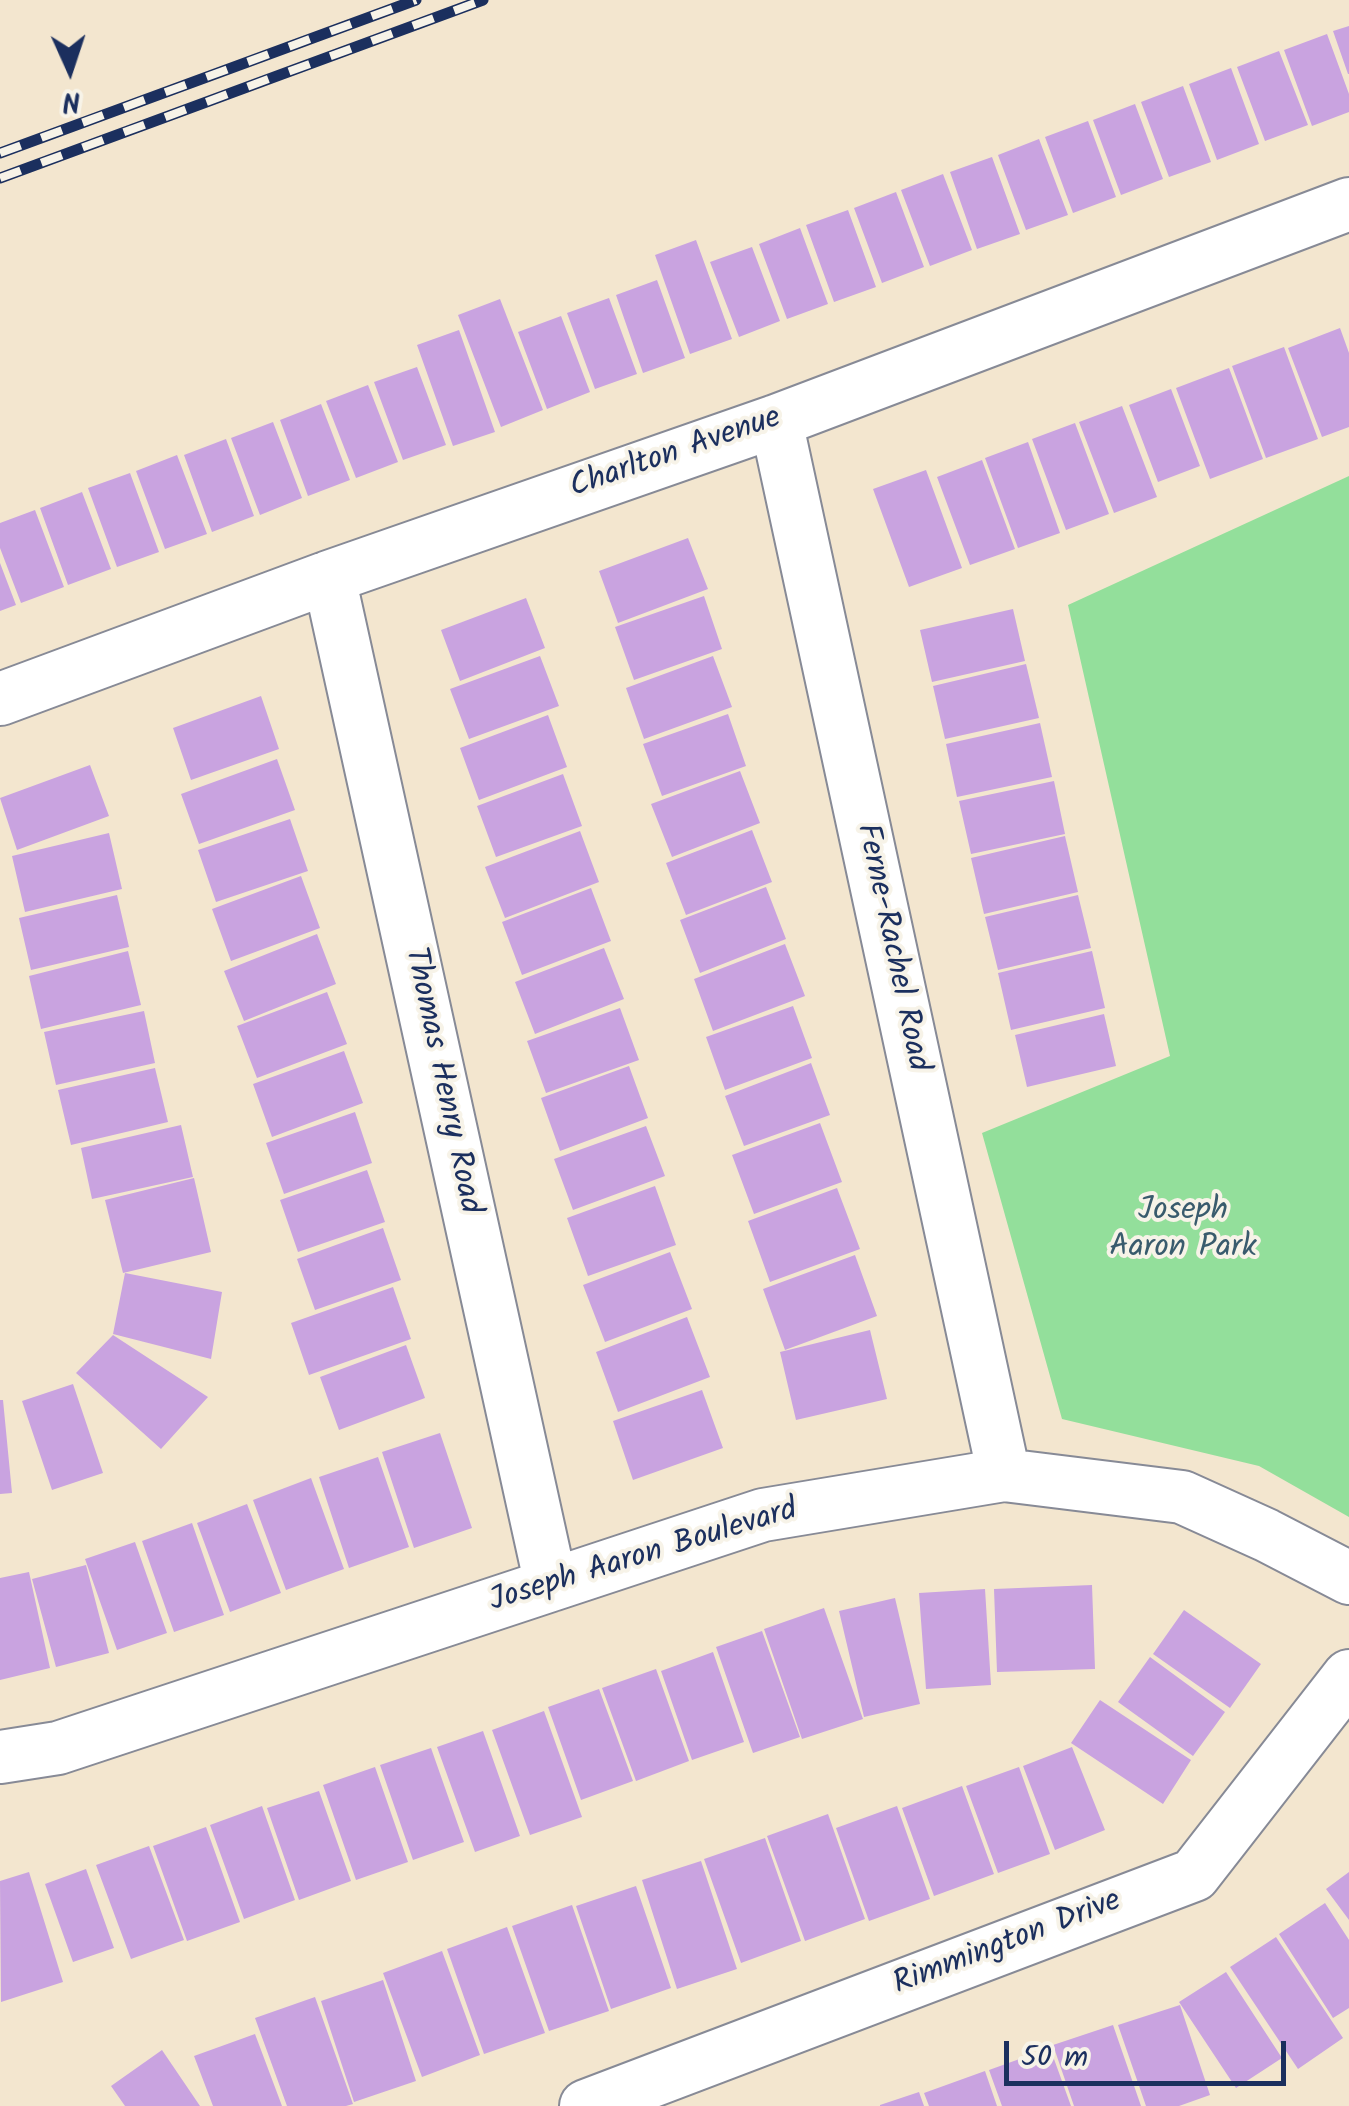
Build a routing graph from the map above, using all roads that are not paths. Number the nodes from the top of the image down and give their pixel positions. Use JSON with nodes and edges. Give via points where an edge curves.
{"nodes":[{"id":1,"x":1349,"y":204,"type":"edge"},
{"id":2,"x":776,"y":421,"type":"junction"},
{"id":3,"x":329,"y":576,"type":"junction"},
{"id":4,"x":0,"y":700,"type":"edge"},
{"id":5,"x":1004,"y":1475,"type":"junction"},
{"id":6,"x":1349,"y":1578,"type":"edge"},
{"id":7,"x":551,"y":1585,"type":"junction"},
{"id":8,"x":1349,"y":1676,"type":"edge"},
{"id":9,"x":0,"y":1757,"type":"edge"},
{"id":10,"x":586,"y":2106,"type":"edge"}],
"edges":[{"from":1,"to":2,"type":"street","name":"Charlton Avenue"},
{"from":2,"to":3,"type":"street","name":"Charlton Avenue"},
{"from":2,"to":5,"type":"street","name":"Ferne-Rachel Road"},
{"from":3,"to":4,"type":"street","name":"Charlton Avenue"},
{"from":3,"to":7,"type":"street","name":"Thomas Henry Road"},
{"from":5,"to":6,"type":"street","name":"Joseph Aaron Boulevard","via":[[1182,1497]]},
{"from":5,"to":7,"type":"street","name":"Joseph Aaron Boulevard","via":[[763,1515]]},
{"from":7,"to":9,"type":"street","name":"Joseph Aaron Boulevard","via":[[58,1748]]},
{"from":8,"to":10,"type":"street","name":"Rimmington Drive","via":[[1194,1875]]}]}
